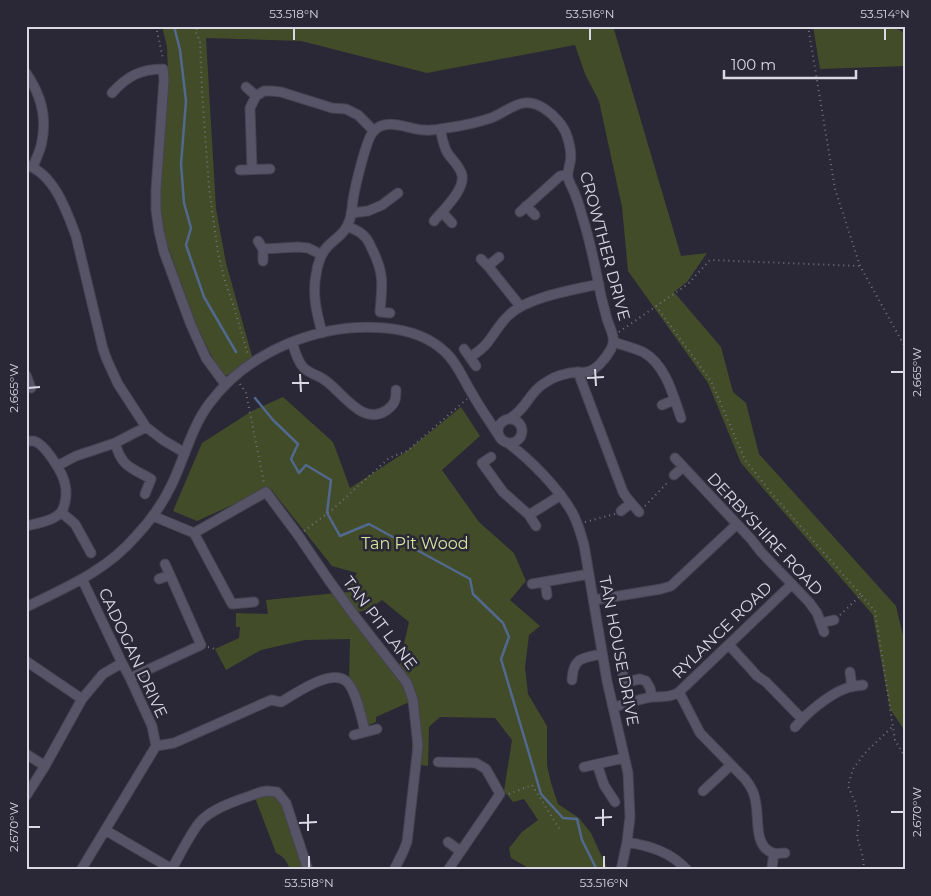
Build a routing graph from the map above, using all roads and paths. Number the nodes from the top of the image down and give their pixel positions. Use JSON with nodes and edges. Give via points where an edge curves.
{"nodes":[{"id":1,"x":156,"y":26,"type":"edge"},
{"id":2,"x":201,"y":26,"type":"edge"},
{"id":3,"x":808,"y":26,"type":"edge"},
{"id":4,"x":163,"y":64,"type":"junction"},
{"id":5,"x":26,"y":73,"type":"edge"},
{"id":6,"x":115,"y":74,"type":"dead end"},
{"id":7,"x":121,"y":83,"type":"junction"},
{"id":8,"x":246,"y":87,"type":"dead end"},
{"id":9,"x":112,"y":93,"type":"dead end"},
{"id":10,"x":256,"y":96,"type":"junction"},
{"id":11,"x":440,"y":129,"type":"junction"},
{"id":12,"x":374,"y":131,"type":"junction"},
{"id":13,"x":30,"y":166,"type":"edge"},
{"id":14,"x":252,"y":169,"type":"junction"},
{"id":15,"x":270,"y":169,"type":"dead end"},
{"id":16,"x":240,"y":170,"type":"dead end"},
{"id":17,"x":568,"y":174,"type":"junction"},
{"id":18,"x":398,"y":193,"type":"dead end"},
{"id":19,"x":442,"y":212,"type":"junction"},
{"id":20,"x":351,"y":213,"type":"junction"},
{"id":21,"x":535,"y":215,"type":"dead end"},
{"id":22,"x":434,"y":220,"type":"dead end"},
{"id":23,"x":452,"y":223,"type":"dead end"},
{"id":24,"x":347,"y":226,"type":"junction"},
{"id":25,"x":322,"y":255,"type":"junction"},
{"id":26,"x":499,"y":257,"type":"dead end"},
{"id":27,"x":481,"y":259,"type":"dead end"},
{"id":28,"x":263,"y":261,"type":"dead end"},
{"id":29,"x":488,"y":266,"type":"junction"},
{"id":30,"x":860,"y":266,"type":"junction"},
{"id":31,"x":599,"y":284,"type":"junction"},
{"id":32,"x":520,"y":306,"type":"junction"},
{"id":33,"x":656,"y":306,"type":"junction"},
{"id":34,"x":390,"y":313,"type":"dead end"},
{"id":35,"x":322,"y":333,"type":"junction"},
{"id":36,"x":613,"y":339,"type":"junction"},
{"id":37,"x":292,"y":342,"type":"junction"},
{"id":38,"x":905,"y":347,"type":"edge"},
{"id":39,"x":464,"y":349,"type":"dead end"},
{"id":40,"x":470,"y":357,"type":"junction"},
{"id":41,"x":250,"y":364,"type":"junction"},
{"id":42,"x":476,"y":366,"type":"dead end"},
{"id":43,"x":578,"y":372,"type":"junction"},
{"id":44,"x":26,"y":375,"type":"edge"},
{"id":45,"x":235,"y":376,"type":"junction"},
{"id":46,"x":226,"y":384,"type":"junction"},
{"id":47,"x":31,"y":388,"type":"dead end"},
{"id":48,"x":396,"y":390,"type":"dead end"},
{"id":49,"x":472,"y":394,"type":"junction"},
{"id":50,"x":674,"y":400,"type":"junction"},
{"id":51,"x":662,"y":405,"type":"dead end"},
{"id":52,"x":524,"y":406,"type":"junction"},
{"id":53,"x":486,"y":415,"type":"junction"},
{"id":54,"x":681,"y":418,"type":"dead end"},
{"id":55,"x":507,"y":419,"type":"junction"},
{"id":56,"x":146,"y":427,"type":"junction"},
{"id":57,"x":522,"y":432,"type":"junction"},
{"id":58,"x":497,"y":433,"type":"junction"},
{"id":59,"x":26,"y":441,"type":"edge"},
{"id":60,"x":115,"y":443,"type":"junction"},
{"id":61,"x":508,"y":443,"type":"junction"},
{"id":62,"x":185,"y":453,"type":"junction"},
{"id":63,"x":525,"y":456,"type":"junction"},
{"id":64,"x":491,"y":457,"type":"dead end"},
{"id":65,"x":675,"y":458,"type":"dead end"},
{"id":66,"x":56,"y":466,"type":"junction"},
{"id":67,"x":683,"y":467,"type":"junction"},
{"id":68,"x":674,"y":475,"type":"joint"},
{"id":69,"x":266,"y":492,"type":"junction"},
{"id":70,"x":145,"y":494,"type":"dead end"},
{"id":71,"x":561,"y":495,"type":"junction"},
{"id":72,"x":631,"y":503,"type":"junction"},
{"id":73,"x":621,"y":511,"type":"joint"},
{"id":74,"x":61,"y":512,"type":"junction"},
{"id":75,"x":639,"y":512,"type":"joint"},
{"id":76,"x":529,"y":515,"type":"junction"},
{"id":77,"x":153,"y":516,"type":"junction"},
{"id":78,"x":578,"y":524,"type":"junction"},
{"id":79,"x":737,"y":524,"type":"junction"},
{"id":80,"x":26,"y":526,"type":"edge"},
{"id":81,"x":536,"y":526,"type":"dead end"},
{"id":82,"x":194,"y":533,"type":"junction"},
{"id":83,"x":298,"y":535,"type":"junction"},
{"id":84,"x":82,"y":537,"type":"junction"},
{"id":85,"x":74,"y":542,"type":"dead end"},
{"id":86,"x":91,"y":553,"type":"dead end"},
{"id":87,"x":165,"y":564,"type":"dead end"},
{"id":88,"x":589,"y":574,"type":"junction"},
{"id":89,"x":170,"y":575,"type":"junction"},
{"id":90,"x":82,"y":579,"type":"junction"},
{"id":91,"x":159,"y":579,"type":"dead end"},
{"id":92,"x":545,"y":582,"type":"junction"},
{"id":93,"x":532,"y":584,"type":"dead end"},
{"id":94,"x":792,"y":584,"type":"junction"},
{"id":95,"x":547,"y":594,"type":"dead end"},
{"id":96,"x":861,"y":595,"type":"junction"},
{"id":97,"x":594,"y":600,"type":"junction"},
{"id":98,"x":254,"y":602,"type":"dead end"},
{"id":99,"x":26,"y":607,"type":"edge"},
{"id":100,"x":834,"y":620,"type":"joint"},
{"id":101,"x":729,"y":645,"type":"junction"},
{"id":102,"x":602,"y":654,"type":"junction"},
{"id":103,"x":26,"y":661,"type":"edge"},
{"id":104,"x":122,"y":663,"type":"junction"},
{"id":105,"x":850,"y":672,"type":"dead end"},
{"id":106,"x":623,"y":675,"type":"dead end"},
{"id":107,"x":130,"y":678,"type":"junction"},
{"id":108,"x":572,"y":680,"type":"dead end"},
{"id":109,"x":863,"y":685,"type":"dead end"},
{"id":110,"x":852,"y":687,"type":"junction"},
{"id":111,"x":679,"y":692,"type":"junction"},
{"id":112,"x":652,"y":697,"type":"junction"},
{"id":113,"x":82,"y":699,"type":"junction"},
{"id":114,"x":614,"y":707,"type":"junction"},
{"id":115,"x":802,"y":719,"type":"junction"},
{"id":116,"x":893,"y":726,"type":"junction"},
{"id":117,"x":795,"y":727,"type":"dead end"},
{"id":118,"x":377,"y":729,"type":"dead end"},
{"id":119,"x":365,"y":732,"type":"junction"},
{"id":120,"x":354,"y":736,"type":"dead end"},
{"id":121,"x":156,"y":746,"type":"junction"},
{"id":122,"x":26,"y":754,"type":"edge"},
{"id":123,"x":905,"y":757,"type":"edge"},
{"id":124,"x":624,"y":758,"type":"junction"},
{"id":125,"x":438,"y":762,"type":"dead end"},
{"id":126,"x":597,"y":764,"type":"junction"},
{"id":127,"x":730,"y":765,"type":"junction"},
{"id":128,"x":45,"y":766,"type":"junction"},
{"id":129,"x":584,"y":767,"type":"dead end"},
{"id":130,"x":703,"y":791,"type":"dead end"},
{"id":131,"x":504,"y":794,"type":"junction"},
{"id":132,"x":26,"y":796,"type":"edge"},
{"id":133,"x":600,"y":800,"type":"dead end"},
{"id":134,"x":105,"y":830,"type":"junction"},
{"id":135,"x":560,"y":830,"type":"dead end"},
{"id":136,"x":448,"y":842,"type":"dead end"},
{"id":137,"x":627,"y":842,"type":"junction"},
{"id":138,"x":460,"y":851,"type":"junction"},
{"id":139,"x":774,"y":853,"type":"junction"},
{"id":140,"x":785,"y":853,"type":"dead end"},
{"id":141,"x":772,"y":867,"type":"dead end"},
{"id":142,"x":171,"y":869,"type":"edge"},
{"id":143,"x":81,"y":870,"type":"edge"},
{"id":144,"x":308,"y":870,"type":"edge"},
{"id":145,"x":394,"y":870,"type":"edge"},
{"id":146,"x":448,"y":870,"type":"edge"},
{"id":147,"x":621,"y":870,"type":"edge"},
{"id":148,"x":687,"y":870,"type":"edge"},
{"id":149,"x":864,"y":870,"type":"edge"}],
"edges":[{"from":1,"to":4,"type":"path"},
{"from":2,"to":41,"type":"path","via":[[195,30],[200,41],[209,188],[225,281]]},
{"from":3,"to":30,"type":"path","via":[[835,189]]},
{"from":4,"to":7,"type":"street"},
{"from":4,"to":46,"type":"street","via":[[164,80],[153,163],[159,231],[191,325],[206,358]]},
{"from":5,"to":13,"type":"street","via":[[44,117],[42,143]]},
{"from":6,"to":7,"type":"street"},
{"from":7,"to":9,"type":"street"},
{"from":8,"to":10,"type":"street"},
{"from":10,"to":12,"type":"street","via":[[271,90],[346,109],[358,115]]},
{"from":10,"to":14,"type":"street","via":[[250,108]]},
{"from":11,"to":12,"type":"street","name":"CROWTHER DRIVE","via":[[422,130],[386,124]]},
{"from":11,"to":17,"type":"street","name":"CROWTHER DRIVE","via":[[481,121],[520,103],[534,104],[546,109],[568,136],[571,150]]},
{"from":11,"to":19,"type":"street","via":[[446,151],[462,175],[458,191]]},
{"from":12,"to":20,"type":"street","via":[[369,138]]},
{"from":13,"to":56,"type":"street","via":[[47,178],[70,220],[107,360]]},
{"from":14,"to":15,"type":"street"},
{"from":14,"to":16,"type":"street"},
{"from":17,"to":21,"type":"street","via":[[560,176],[523,209]]},
{"from":17,"to":31,"type":"street","name":"CROWTHER DRIVE","via":[[583,218]]},
{"from":18,"to":20,"type":"street","via":[[368,211]]},
{"from":19,"to":22,"type":"street"},
{"from":19,"to":23,"type":"street"},
{"from":20,"to":24,"type":"street"},
{"from":24,"to":25,"type":"street"},
{"from":24,"to":34,"type":"street","via":[[366,238],[381,271],[375,311]]},
{"from":25,"to":28,"type":"street","via":[[298,246],[260,245]]},
{"from":25,"to":35,"type":"street","via":[[314,287]]},
{"from":26,"to":29,"type":"street"},
{"from":27,"to":29,"type":"street"},
{"from":29,"to":32,"type":"street"},
{"from":30,"to":33,"type":"path","via":[[710,260],[688,284]]},
{"from":30,"to":38,"type":"path"},
{"from":31,"to":32,"type":"street"},
{"from":31,"to":36,"type":"street","name":"CROWTHER DRIVE"},
{"from":32,"to":40,"type":"street"},
{"from":33,"to":36,"type":"path"},
{"from":33,"to":96,"type":"path","via":[[711,381],[745,460]]},
{"from":35,"to":37,"type":"street"},
{"from":35,"to":49,"type":"street","via":[[370,327],[421,336],[451,358]]},
{"from":36,"to":43,"type":"street","name":"CROWTHER DRIVE","via":[[611,349],[594,369]]},
{"from":36,"to":50,"type":"street","via":[[644,353],[655,362]]},
{"from":37,"to":41,"type":"street"},
{"from":37,"to":48,"type":"street","via":[[298,360],[307,371],[325,379],[364,413],[383,413],[393,405]]},
{"from":39,"to":40,"type":"street"},
{"from":40,"to":42,"type":"street"},
{"from":41,"to":45,"type":"street"},
{"from":43,"to":52,"type":"street","name":"CROWTHER DRIVE","via":[[546,381]]},
{"from":43,"to":72,"type":"street","via":[[623,492]]},
{"from":44,"to":47,"type":"street"},
{"from":45,"to":46,"type":"street"},
{"from":45,"to":69,"type":"path","via":[[246,393]]},
{"from":46,"to":62,"type":"street","via":[[199,419]]},
{"from":49,"to":53,"type":"street"},
{"from":49,"to":83,"type":"path","via":[[407,451],[389,458],[331,511]]},
{"from":50,"to":51,"type":"street"},
{"from":50,"to":54,"type":"street"},
{"from":52,"to":55,"type":"street","name":"CROWTHER DRIVE"},
{"from":52,"to":57,"type":"street"},
{"from":53,"to":55,"type":"street"},
{"from":53,"to":58,"type":"street"},
{"from":55,"to":57,"type":"street","via":[[516,420]]},
{"from":55,"to":58,"type":"street","via":[[499,425]]},
{"from":56,"to":60,"type":"street"},
{"from":56,"to":62,"type":"street"},
{"from":57,"to":61,"type":"street","via":[[518,440]]},
{"from":57,"to":63,"type":"street"},
{"from":58,"to":61,"type":"street"},
{"from":59,"to":66,"type":"street","via":[[40,444]]},
{"from":60,"to":66,"type":"street"},
{"from":60,"to":70,"type":"street","via":[[125,464],[151,479]]},
{"from":61,"to":63,"type":"street","name":"TAN HOUSE DRIVE"},
{"from":62,"to":77,"type":"street","via":[[171,487]]},
{"from":63,"to":71,"type":"street","name":"TAN HOUSE DRIVE"},
{"from":64,"to":76,"type":"street","via":[[482,463],[503,492]]},
{"from":65,"to":67,"type":"street","name":"DERBYSHIRE ROAD"},
{"from":66,"to":74,"type":"street","via":[[66,486]]},
{"from":67,"to":68,"type":"street"},
{"from":67,"to":79,"type":"street","name":"DERBYSHIRE ROAD"},
{"from":68,"to":75,"type":"path"},
{"from":69,"to":82,"type":"street"},
{"from":69,"to":83,"type":"street","name":"TAN PIT LANE"},
{"from":71,"to":76,"type":"street"},
{"from":71,"to":78,"type":"street","name":"TAN HOUSE DRIVE"},
{"from":72,"to":73,"type":"street"},
{"from":72,"to":75,"type":"street"},
{"from":73,"to":78,"type":"path"},
{"from":74,"to":80,"type":"street"},
{"from":74,"to":84,"type":"street","via":[[75,524]]},
{"from":76,"to":81,"type":"street"},
{"from":77,"to":82,"type":"street"},
{"from":77,"to":90,"type":"street","via":[[119,554]]},
{"from":78,"to":88,"type":"street","name":"TAN HOUSE DRIVE"},
{"from":79,"to":94,"type":"street","name":"DERBYSHIRE ROAD"},
{"from":79,"to":97,"type":"street","via":[[672,586]]},
{"from":82,"to":98,"type":"street","via":[[232,604]]},
{"from":83,"to":145,"type":"street","name":"TAN PIT LANE","via":[[407,683],[413,700],[418,746],[409,828],[404,852]]},
{"from":84,"to":85,"type":"street"},
{"from":84,"to":86,"type":"street"},
{"from":87,"to":89,"type":"street"},
{"from":88,"to":92,"type":"street"},
{"from":88,"to":97,"type":"street","name":"TAN HOUSE DRIVE"},
{"from":89,"to":91,"type":"street"},
{"from":89,"to":107,"type":"street","via":[[201,645]]},
{"from":90,"to":99,"type":"street"},
{"from":90,"to":104,"type":"street","name":"CADOGAN DRIVE"},
{"from":92,"to":93,"type":"street"},
{"from":92,"to":95,"type":"street"},
{"from":94,"to":100,"type":"street","name":"DERBYSHIRE ROAD","via":[[817,613],[823,628]]},
{"from":94,"to":101,"type":"street","name":"RYLANCE ROAD"},
{"from":96,"to":100,"type":"path"},
{"from":96,"to":116,"type":"path","via":[[875,611]]},
{"from":97,"to":102,"type":"street","name":"TAN HOUSE DRIVE"},
{"from":101,"to":111,"type":"street","name":"RYLANCE ROAD"},
{"from":101,"to":115,"type":"street"},
{"from":102,"to":108,"type":"street","via":[[570,663]]},
{"from":102,"to":114,"type":"street","name":"TAN HOUSE DRIVE"},
{"from":103,"to":113,"type":"street"},
{"from":104,"to":107,"type":"street","name":"CADOGAN DRIVE"},
{"from":104,"to":113,"type":"street","via":[[104,674]]},
{"from":105,"to":110,"type":"street"},
{"from":106,"to":112,"type":"street","via":[[626,682],[646,681]]},
{"from":107,"to":121,"type":"street","name":"CADOGAN DRIVE","via":[[152,726]]},
{"from":109,"to":110,"type":"street"},
{"from":110,"to":115,"type":"street","via":[[826,700]]},
{"from":111,"to":112,"type":"street","name":"RYLANCE ROAD","via":[[669,697]]},
{"from":111,"to":127,"type":"street","via":[[700,733]]},
{"from":112,"to":114,"type":"street","name":"RYLANCE ROAD"},
{"from":113,"to":128,"type":"street"},
{"from":114,"to":124,"type":"street","name":"TAN HOUSE DRIVE"},
{"from":115,"to":117,"type":"street"},
{"from":116,"to":123,"type":"path","via":[[895,740]]},
{"from":116,"to":149,"type":"path","via":[[864,754],[853,769],[848,786],[859,818],[857,837]]},
{"from":118,"to":119,"type":"street"},
{"from":119,"to":120,"type":"street"},
{"from":119,"to":121,"type":"street","via":[[353,692],[345,680],[334,676],[322,679],[281,702],[271,700],[174,742]]},
{"from":121,"to":134,"type":"street"},
{"from":122,"to":128,"type":"street"},
{"from":124,"to":126,"type":"street"},
{"from":124,"to":137,"type":"street","name":"TAN HOUSE DRIVE","via":[[630,792]]},
{"from":125,"to":131,"type":"street","via":[[476,763],[486,769]]},
{"from":126,"to":129,"type":"street"},
{"from":126,"to":133,"type":"street","via":[[612,798]]},
{"from":127,"to":130,"type":"street"},
{"from":127,"to":139,"type":"street","via":[[750,785],[756,802],[761,842]]},
{"from":128,"to":132,"type":"street"},
{"from":131,"to":135,"type":"path","via":[[532,785]]},
{"from":131,"to":138,"type":"street"},
{"from":134,"to":142,"type":"street"},
{"from":134,"to":143,"type":"street"},
{"from":136,"to":138,"type":"street"},
{"from":137,"to":147,"type":"street","name":"TAN HOUSE DRIVE"},
{"from":137,"to":148,"type":"street","via":[[658,849]]},
{"from":138,"to":146,"type":"street"},
{"from":139,"to":140,"type":"street"},
{"from":139,"to":141,"type":"street"},
{"from":142,"to":144,"type":"street","via":[[200,822],[208,815],[267,791],[277,792],[286,803]]}]}
